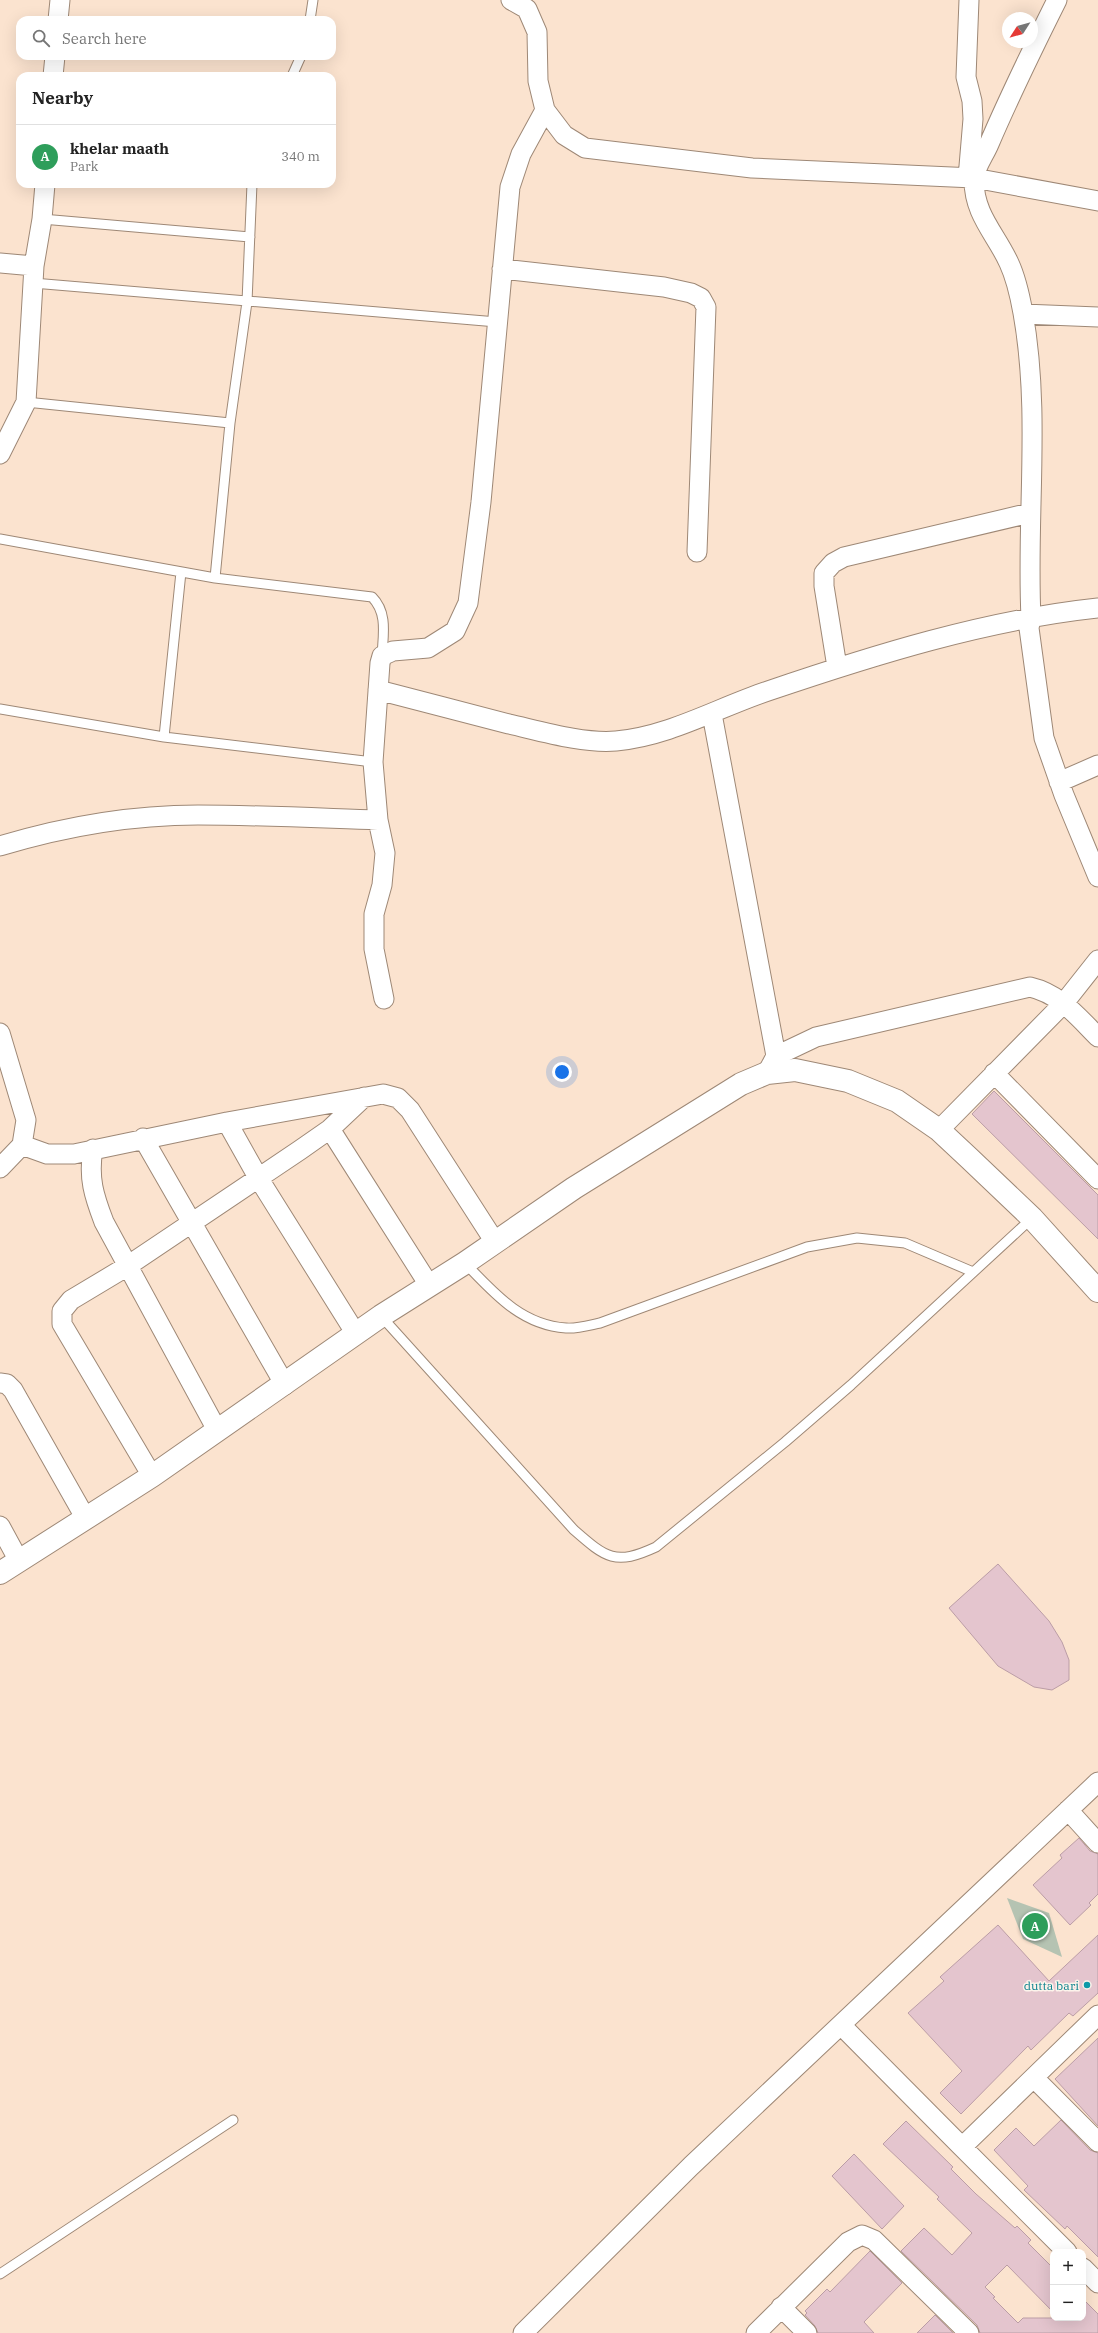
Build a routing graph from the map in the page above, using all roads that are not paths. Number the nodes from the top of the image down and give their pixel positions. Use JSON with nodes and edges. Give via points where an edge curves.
{"nodes":[{"id":1,"x":60,"y":0,"type":"edge"},
{"id":2,"x":313,"y":0,"type":"edge"},
{"id":3,"x":969,"y":0,"type":"edge"},
{"id":4,"x":1057,"y":0,"type":"edge"},
{"id":5,"x":522,"y":3,"type":"edge"},
{"id":6,"x":58,"y":16,"type":"edge"},
{"id":7,"x":311,"y":16,"type":"edge"},
{"id":8,"x":55,"y":60,"type":"edge"},
{"id":9,"x":299,"y":60,"type":"edge"},
{"id":10,"x":53,"y":72,"type":"edge"},
{"id":11,"x":294,"y":72,"type":"edge"},
{"id":12,"x":545,"y":110,"type":"junction"},
{"id":13,"x":971,"y":178,"type":"junction"},
{"id":14,"x":45,"y":188,"type":"edge"},
{"id":15,"x":252,"y":188,"type":"edge"},
{"id":16,"x":1098,"y":200,"type":"edge"},
{"id":17,"x":42,"y":219,"type":"junction"},
{"id":18,"x":250,"y":237,"type":"junction"},
{"id":19,"x":0,"y":263,"type":"edge"},
{"id":20,"x":502,"y":269,"type":"junction"},
{"id":21,"x":34,"y":275,"type":"junction"},
{"id":22,"x":246,"y":302,"type":"junction"},
{"id":23,"x":1023,"y":314,"type":"junction"},
{"id":24,"x":1098,"y":317,"type":"edge"},
{"id":25,"x":497,"y":322,"type":"junction"},
{"id":26,"x":26,"y":402,"type":"junction"},
{"id":27,"x":230,"y":423,"type":"junction"},
{"id":28,"x":1,"y":452,"type":"edge"},
{"id":29,"x":1030,"y":513,"type":"junction"},
{"id":30,"x":0,"y":539,"type":"edge"},
{"id":31,"x":697,"y":552,"type":"dead end"},
{"id":32,"x":181,"y":572,"type":"junction"},
{"id":33,"x":215,"y":578,"type":"junction"},
{"id":34,"x":1098,"y":608,"type":"edge"},
{"id":35,"x":1031,"y":618,"type":"junction"},
{"id":36,"x":382,"y":656,"type":"junction"},
{"id":37,"x":837,"y":667,"type":"junction"},
{"id":38,"x":378,"y":690,"type":"junction"},
{"id":39,"x":0,"y":709,"type":"edge"},
{"id":40,"x":712,"y":714,"type":"junction"},
{"id":41,"x":164,"y":737,"type":"junction"},
{"id":42,"x":373,"y":762,"type":"junction"},
{"id":43,"x":1098,"y":765,"type":"edge"},
{"id":44,"x":1059,"y":782,"type":"junction"},
{"id":45,"x":378,"y":820,"type":"junction"},
{"id":46,"x":0,"y":846,"type":"edge"},
{"id":47,"x":1098,"y":877,"type":"edge"},
{"id":48,"x":1098,"y":960,"type":"edge"},
{"id":49,"x":384,"y":999,"type":"dead end"},
{"id":50,"x":1064,"y":1003,"type":"junction"},
{"id":51,"x":0,"y":1033,"type":"edge"},
{"id":52,"x":1098,"y":1037,"type":"edge"},
{"id":53,"x":772,"y":1064,"type":"junction"},
{"id":54,"x":994,"y":1073,"type":"junction"},
{"id":55,"x":364,"y":1097,"type":"junction"},
{"id":56,"x":227,"y":1122,"type":"junction"},
{"id":57,"x":330,"y":1129,"type":"junction"},
{"id":58,"x":939,"y":1130,"type":"junction"},
{"id":59,"x":144,"y":1138,"type":"junction"},
{"id":60,"x":22,"y":1145,"type":"junction"},
{"id":61,"x":93,"y":1149,"type":"junction"},
{"id":62,"x":0,"y":1168,"type":"edge"},
{"id":63,"x":259,"y":1178,"type":"junction"},
{"id":64,"x":1098,"y":1179,"type":"edge"},
{"id":65,"x":1032,"y":1218,"type":"junction"},
{"id":66,"x":192,"y":1222,"type":"junction"},
{"id":67,"x":495,"y":1242,"type":"junction"},
{"id":68,"x":465,"y":1263,"type":"junction"},
{"id":69,"x":126,"y":1267,"type":"junction"},
{"id":70,"x":973,"y":1272,"type":"junction"},
{"id":71,"x":429,"y":1285,"type":"junction"},
{"id":72,"x":1098,"y":1291,"type":"edge"},
{"id":73,"x":381,"y":1316,"type":"junction"},
{"id":74,"x":356,"y":1334,"type":"junction"},
{"id":75,"x":0,"y":1382,"type":"edge"},
{"id":76,"x":285,"y":1384,"type":"junction"},
{"id":77,"x":217,"y":1430,"type":"junction"},
{"id":78,"x":152,"y":1476,"type":"junction"},
{"id":79,"x":86,"y":1519,"type":"junction"},
{"id":80,"x":0,"y":1526,"type":"edge"},
{"id":81,"x":19,"y":1561,"type":"junction"},
{"id":82,"x":0,"y":1573,"type":"edge"},
{"id":83,"x":1098,"y":1782,"type":"edge"},
{"id":84,"x":1068,"y":1810,"type":"junction"},
{"id":85,"x":1098,"y":1843,"type":"edge"},
{"id":86,"x":1098,"y":2015,"type":"edge"},
{"id":87,"x":841,"y":2025,"type":"junction"},
{"id":88,"x":1034,"y":2078,"type":"junction"},
{"id":89,"x":234,"y":2120,"type":"dead end"},
{"id":90,"x":1098,"y":2142,"type":"edge"},
{"id":91,"x":962,"y":2147,"type":"junction"},
{"id":92,"x":1064,"y":2249,"type":"edge"},
{"id":93,"x":1086,"y":2271,"type":"edge"},
{"id":94,"x":0,"y":2274,"type":"edge"},
{"id":95,"x":1098,"y":2283,"type":"edge"},
{"id":96,"x":781,"y":2307,"type":"junction"},
{"id":97,"x":523,"y":2333,"type":"edge"},
{"id":98,"x":756,"y":2333,"type":"edge"},
{"id":99,"x":807,"y":2333,"type":"edge"},
{"id":100,"x":969,"y":2333,"type":"edge"}],
"edges":[{"from":1,"to":6,"type":"street"},
{"from":2,"to":7,"type":"lane"},
{"from":3,"to":13,"type":"street","via":[[966,77],[973,119]]},
{"from":4,"to":13,"type":"street","via":[[1018,76]]},
{"from":5,"to":12,"type":"street","via":[[536,32],[538,81]]},
{"from":8,"to":10,"type":"street"},
{"from":9,"to":11,"type":"lane"},
{"from":12,"to":13,"type":"street","via":[[564,135],[585,148],[752,168]]},
{"from":12,"to":20,"type":"street","via":[[522,154],[510,187]]},
{"from":13,"to":16,"type":"street"},
{"from":13,"to":23,"type":"street","via":[[977,204],[989,231],[1009,263]]},
{"from":14,"to":17,"type":"street"},
{"from":15,"to":18,"type":"lane"},
{"from":17,"to":18,"type":"lane"},
{"from":17,"to":21,"type":"street"},
{"from":18,"to":22,"type":"lane"},
{"from":19,"to":21,"type":"street"},
{"from":20,"to":25,"type":"street"},
{"from":20,"to":31,"type":"street","via":[[664,287],[692,293],[701,298],[706,307]]},
{"from":21,"to":22,"type":"lane"},
{"from":21,"to":26,"type":"street"},
{"from":22,"to":25,"type":"lane"},
{"from":22,"to":27,"type":"lane"},
{"from":23,"to":24,"type":"street"},
{"from":23,"to":29,"type":"street","via":[[1034,450]]},
{"from":25,"to":36,"type":"street","via":[[481,502],[468,603],[456,631],[428,648],[392,651]]},
{"from":26,"to":27,"type":"lane"},
{"from":26,"to":28,"type":"street"},
{"from":27,"to":33,"type":"lane"},
{"from":29,"to":35,"type":"street"},
{"from":29,"to":37,"type":"street","via":[[844,557],[833,563],[824,573],[824,586]]},
{"from":30,"to":32,"type":"lane"},
{"from":32,"to":33,"type":"lane"},
{"from":32,"to":41,"type":"lane"},
{"from":33,"to":36,"type":"lane","via":[[372,597],[380,605],[383,618]]},
{"from":34,"to":35,"type":"street"},
{"from":35,"to":37,"type":"street","via":[[915,645]]},
{"from":35,"to":44,"type":"street","via":[[1029,628],[1044,738]]},
{"from":36,"to":38,"type":"street"},
{"from":37,"to":40,"type":"street","via":[[764,692]]},
{"from":38,"to":40,"type":"street","via":[[559,736],[614,741],[657,733]]},
{"from":38,"to":42,"type":"street"},
{"from":39,"to":41,"type":"lane"},
{"from":40,"to":53,"type":"street"},
{"from":41,"to":42,"type":"lane"},
{"from":42,"to":45,"type":"street"},
{"from":43,"to":44,"type":"street"},
{"from":44,"to":47,"type":"street"},
{"from":45,"to":46,"type":"street","via":[[197,815],[125,820],[34,836]]},
{"from":45,"to":49,"type":"street","via":[[385,853],[382,885],[374,914],[374,949]]},
{"from":48,"to":50,"type":"street"},
{"from":50,"to":52,"type":"street"},
{"from":50,"to":53,"type":"street","via":[[1047,991],[1030,987],[816,1037]]},
{"from":50,"to":54,"type":"street"},
{"from":51,"to":60,"type":"street","via":[[26,1120]]},
{"from":53,"to":58,"type":"street","via":[[848,1081],[897,1101]]},
{"from":53,"to":67,"type":"street","via":[[580,1184]]},
{"from":54,"to":58,"type":"street"},
{"from":54,"to":64,"type":"street"},
{"from":55,"to":56,"type":"street"},
{"from":55,"to":57,"type":"street"},
{"from":55,"to":67,"type":"street","via":[[383,1094],[398,1098],[410,1110]]},
{"from":56,"to":59,"type":"street"},
{"from":56,"to":63,"type":"street"},
{"from":57,"to":63,"type":"street"},
{"from":57,"to":71,"type":"street"},
{"from":58,"to":65,"type":"street"},
{"from":59,"to":61,"type":"street"},
{"from":59,"to":66,"type":"street"},
{"from":60,"to":61,"type":"street","via":[[47,1154],[74,1154]]},
{"from":60,"to":62,"type":"street"},
{"from":61,"to":69,"type":"street","via":[[90,1168],[93,1195]]},
{"from":63,"to":66,"type":"street"},
{"from":63,"to":74,"type":"street"},
{"from":65,"to":70,"type":"lane"},
{"from":65,"to":72,"type":"street"},
{"from":66,"to":69,"type":"street"},
{"from":66,"to":76,"type":"street"},
{"from":67,"to":68,"type":"street"},
{"from":68,"to":70,"type":"lane","via":[[503,1302],[533,1320],[567,1328],[600,1323],[807,1248],[857,1238],[905,1243]]},
{"from":68,"to":71,"type":"street"},
{"from":69,"to":77,"type":"street"},
{"from":69,"to":78,"type":"street","via":[[71,1300],[62,1311],[62,1324]]},
{"from":70,"to":73,"type":"lane","via":[[791,1437],[656,1548],[636,1556],[615,1558],[597,1550],[574,1530]]},
{"from":71,"to":73,"type":"street"},
{"from":73,"to":74,"type":"street"},
{"from":74,"to":76,"type":"street"},
{"from":75,"to":79,"type":"street","via":[[13,1390]]},
{"from":76,"to":77,"type":"street"},
{"from":77,"to":78,"type":"street"},
{"from":78,"to":79,"type":"street"},
{"from":79,"to":81,"type":"street"},
{"from":80,"to":81,"type":"street"},
{"from":81,"to":82,"type":"street"},
{"from":83,"to":84,"type":"street"},
{"from":84,"to":85,"type":"street"},
{"from":84,"to":87,"type":"street"},
{"from":86,"to":88,"type":"street"},
{"from":87,"to":91,"type":"street"},
{"from":87,"to":97,"type":"street","via":[[691,2166]]},
{"from":88,"to":90,"type":"street"},
{"from":88,"to":91,"type":"street"},
{"from":89,"to":94,"type":"lane"},
{"from":91,"to":92,"type":"street"},
{"from":93,"to":95,"type":"street"},
{"from":96,"to":98,"type":"street"},
{"from":96,"to":99,"type":"street"},
{"from":96,"to":100,"type":"street","via":[[848,2242],[862,2235],[874,2240]]}]}
